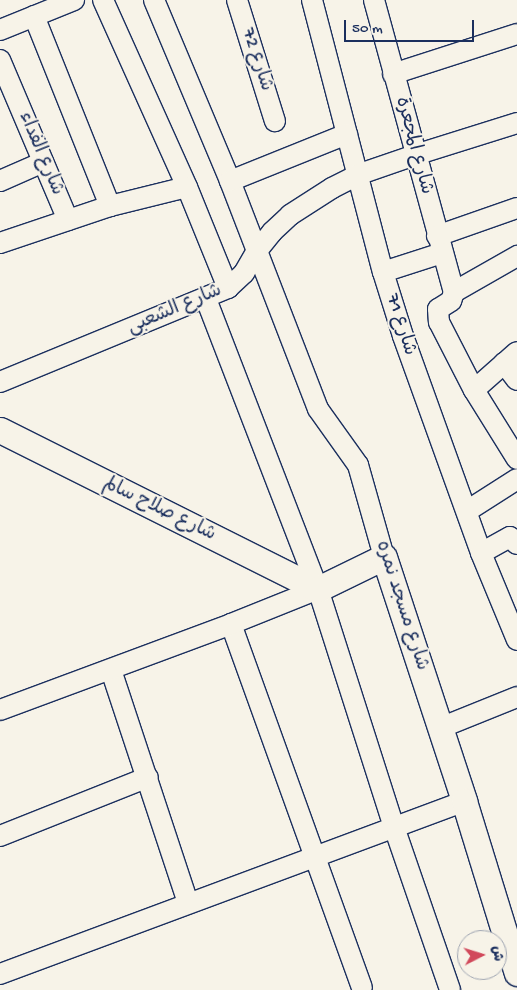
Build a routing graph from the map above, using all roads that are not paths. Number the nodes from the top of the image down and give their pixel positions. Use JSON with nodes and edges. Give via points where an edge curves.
{"nodes":[{"id":1,"x":74,"y":0,"type":"edge"},
{"id":2,"x":103,"y":0,"type":"edge"},
{"id":3,"x":154,"y":0,"type":"edge"},
{"id":4,"x":237,"y":0,"type":"edge"},
{"id":5,"x":312,"y":0,"type":"edge"},
{"id":6,"x":374,"y":0,"type":"edge"},
{"id":7,"x":34,"y":16,"type":"junction"},
{"id":8,"x":2,"y":23,"type":"edge"},
{"id":9,"x":517,"y":34,"type":"edge"},
{"id":10,"x":0,"y":60,"type":"edge"},
{"id":11,"x":394,"y":74,"type":"junction"},
{"id":12,"x":275,"y":120,"type":"dead end"},
{"id":13,"x":517,"y":123,"type":"edge"},
{"id":14,"x":347,"y":134,"type":"junction"},
{"id":15,"x":415,"y":155,"type":"junction"},
{"id":16,"x":44,"y":162,"type":"junction"},
{"id":17,"x":358,"y":175,"type":"junction"},
{"id":18,"x":230,"y":181,"type":"junction"},
{"id":19,"x":0,"y":182,"type":"edge"},
{"id":20,"x":187,"y":187,"type":"junction"},
{"id":21,"x":110,"y":206,"type":"junction"},
{"id":22,"x":517,"y":208,"type":"edge"},
{"id":23,"x":68,"y":220,"type":"junction"},
{"id":24,"x":0,"y":243,"type":"edge"},
{"id":25,"x":439,"y":244,"type":"junction"},
{"id":26,"x":256,"y":252,"type":"junction"},
{"id":27,"x":517,"y":256,"type":"edge"},
{"id":28,"x":383,"y":272,"type":"junction"},
{"id":29,"x":228,"y":288,"type":"junction"},
{"id":30,"x":454,"y":292,"type":"junction"},
{"id":31,"x":206,"y":298,"type":"junction"},
{"id":32,"x":511,"y":358,"type":"edge"},
{"id":33,"x":517,"y":380,"type":"edge"},
{"id":34,"x":0,"y":382,"type":"edge"},
{"id":35,"x":474,"y":390,"type":"junction"},
{"id":36,"x":0,"y":430,"type":"edge"},
{"id":37,"x":517,"y":459,"type":"edge"},
{"id":38,"x":517,"y":479,"type":"edge"},
{"id":39,"x":467,"y":511,"type":"junction"},
{"id":40,"x":517,"y":544,"type":"edge"},
{"id":41,"x":481,"y":553,"type":"junction"},
{"id":42,"x":384,"y":557,"type":"junction"},
{"id":43,"x":318,"y":589,"type":"junction"},
{"id":44,"x":231,"y":624,"type":"junction"},
{"id":45,"x":517,"y":640,"type":"edge"},
{"id":46,"x":111,"y":670,"type":"junction"},
{"id":47,"x":517,"y":697,"type":"edge"},
{"id":48,"x":0,"y":710,"type":"edge"},
{"id":49,"x":440,"y":728,"type":"junction"},
{"id":50,"x":148,"y":777,"type":"junction"},
{"id":51,"x":464,"y":801,"type":"junction"},
{"id":52,"x":394,"y":827,"type":"junction"},
{"id":53,"x":0,"y":836,"type":"edge"},
{"id":54,"x":316,"y":856,"type":"junction"},
{"id":55,"x":188,"y":903,"type":"junction"},
{"id":56,"x":517,"y":973,"type":"edge"},
{"id":57,"x":0,"y":974,"type":"edge"},
{"id":58,"x":360,"y":989,"type":"edge"},
{"id":59,"x":450,"y":990,"type":"edge"}],
"edges":[{"from":1,"to":7,"type":"street"},
{"from":2,"to":20,"type":"street"},
{"from":3,"to":18,"type":"street","name":"شارع مسجد نمره"},
{"from":4,"to":12,"type":"street","name":"شارع 72"},
{"from":5,"to":14,"type":"street","name":"شارع 71"},
{"from":6,"to":11,"type":"street","name":"شارع المجعرة"},
{"from":7,"to":8,"type":"street"},
{"from":7,"to":21,"type":"street"},
{"from":9,"to":11,"type":"street"},
{"from":10,"to":16,"type":"street","name":"شارع الفداء"},
{"from":11,"to":15,"type":"street","name":"شارع المجعرة"},
{"from":13,"to":15,"type":"street","name":"شارع الشعبى"},
{"from":14,"to":17,"type":"street","name":"شارع 71"},
{"from":14,"to":18,"type":"street"},
{"from":15,"to":17,"type":"street","name":"شارع الشعبى"},
{"from":15,"to":25,"type":"street","name":"شارع المجعرة"},
{"from":16,"to":19,"type":"street"},
{"from":16,"to":23,"type":"street","name":"شارع الفداء"},
{"from":17,"to":26,"type":"street","name":"شارع الشعبى","via":[[310,200],[290,215]]},
{"from":17,"to":28,"type":"street","name":"شارع 71"},
{"from":18,"to":26,"type":"street","name":"شارع مسجد نمره"},
{"from":20,"to":21,"type":"street"},
{"from":20,"to":29,"type":"street"},
{"from":21,"to":23,"type":"street"},
{"from":22,"to":25,"type":"street"},
{"from":23,"to":24,"type":"street"},
{"from":25,"to":28,"type":"street"},
{"from":25,"to":30,"type":"street","name":"شارع المجعرة"},
{"from":26,"to":29,"type":"street","name":"شارع الشعبى","via":[[244,273]]},
{"from":26,"to":42,"type":"street","name":"شارع مسجد نمره","via":[[318,409],[358,465]]},
{"from":27,"to":30,"type":"street"},
{"from":28,"to":39,"type":"street","name":"شارع 71","via":[[412,363]]},
{"from":29,"to":31,"type":"street","name":"شارع الشعبى"},
{"from":30,"to":35,"type":"street","via":[[451,301],[438,309],[438,316]]},
{"from":31,"to":34,"type":"street","name":"شارع الشعبى"},
{"from":31,"to":43,"type":"street"},
{"from":32,"to":33,"type":"street"},
{"from":32,"to":35,"type":"street"},
{"from":35,"to":37,"type":"street"},
{"from":36,"to":43,"type":"street","name":"شارع صلاح سالم"},
{"from":38,"to":39,"type":"street"},
{"from":39,"to":41,"type":"street","name":"شارع 71"},
{"from":40,"to":41,"type":"street","via":[[510,537]]},
{"from":41,"to":45,"type":"street","name":"شارع 71"},
{"from":42,"to":43,"type":"street"},
{"from":42,"to":49,"type":"street","name":"شارع مسجد نمره"},
{"from":43,"to":44,"type":"street"},
{"from":43,"to":52,"type":"street"},
{"from":44,"to":46,"type":"street"},
{"from":44,"to":54,"type":"street"},
{"from":46,"to":48,"type":"street"},
{"from":46,"to":50,"type":"street"},
{"from":47,"to":49,"type":"street"},
{"from":49,"to":51,"type":"street","name":"شارع مسجد نمره"},
{"from":50,"to":53,"type":"street"},
{"from":50,"to":55,"type":"street"},
{"from":51,"to":52,"type":"street"},
{"from":51,"to":56,"type":"street","name":"شارع مسجد نمره"},
{"from":52,"to":54,"type":"street"},
{"from":52,"to":59,"type":"street"},
{"from":54,"to":55,"type":"street"},
{"from":54,"to":58,"type":"street"},
{"from":55,"to":57,"type":"street"}]}
